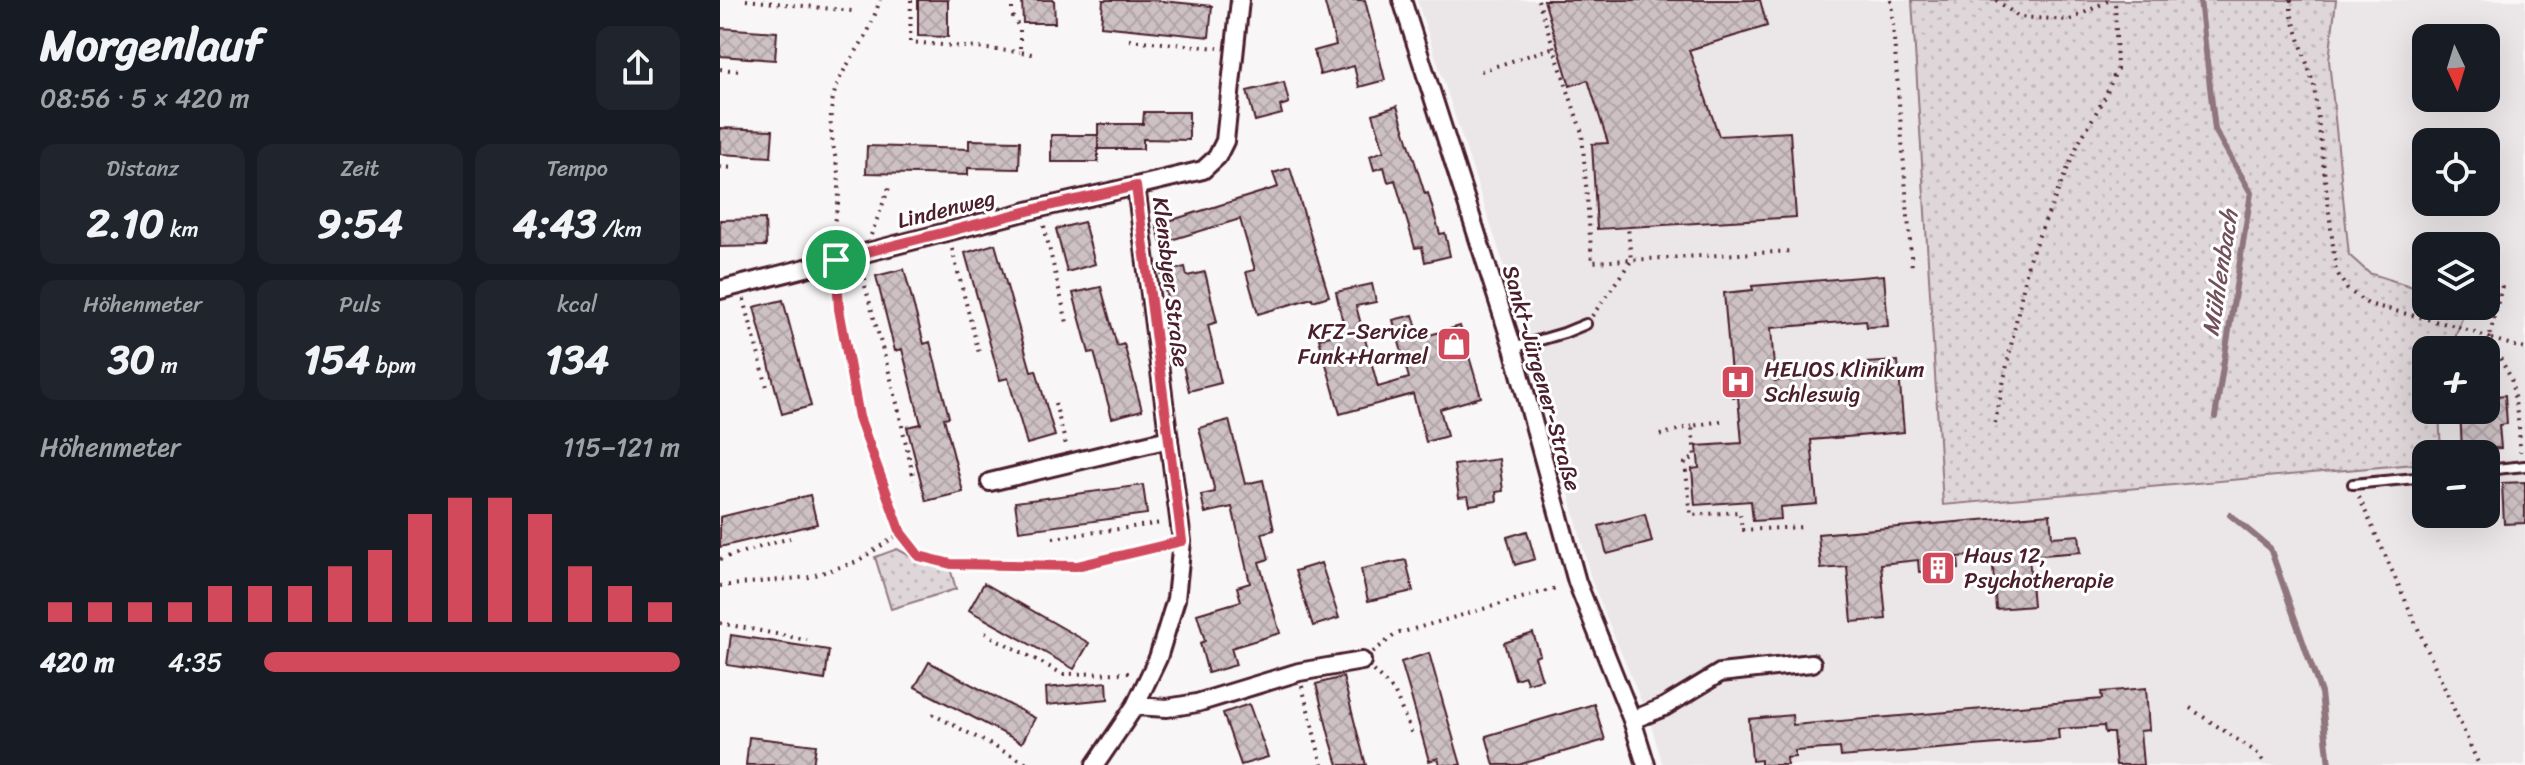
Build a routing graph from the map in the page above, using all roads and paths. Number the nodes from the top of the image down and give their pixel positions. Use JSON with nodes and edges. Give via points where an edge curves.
{"nodes":[{"id":1,"x":746,"y":0,"type":"edge"},
{"id":2,"x":880,"y":0,"type":"edge"},
{"id":3,"x":911,"y":0,"type":"edge"},
{"id":4,"x":1012,"y":0,"type":"edge"},
{"id":5,"x":1240,"y":0,"type":"edge"},
{"id":6,"x":1402,"y":0,"type":"edge"},
{"id":7,"x":1538,"y":0,"type":"edge"},
{"id":8,"x":1891,"y":0,"type":"edge"},
{"id":9,"x":1996,"y":0,"type":"edge"},
{"id":10,"x":2113,"y":0,"type":"edge"},
{"id":11,"x":2291,"y":0,"type":"edge"},
{"id":12,"x":852,"y":11,"type":"dead end"},
{"id":13,"x":1129,"y":40,"type":"dead end"},
{"id":14,"x":1556,"y":47,"type":"junction"},
{"id":15,"x":1236,"y":50,"type":"junction"},
{"id":16,"x":1020,"y":52,"type":"junction"},
{"id":17,"x":1037,"y":55,"type":"dead end"},
{"id":18,"x":720,"y":69,"type":"edge"},
{"id":19,"x":742,"y":71,"type":"dead end"},
{"id":20,"x":1481,"y":71,"type":"dead end"},
{"id":21,"x":720,"y":167,"type":"edge"},
{"id":22,"x":734,"y":168,"type":"dead end"},
{"id":23,"x":890,"y":185,"type":"dead end"},
{"id":24,"x":1136,"y":186,"type":"junction"},
{"id":25,"x":1040,"y":208,"type":"junction"},
{"id":26,"x":1628,"y":227,"type":"dead end"},
{"id":27,"x":948,"y":231,"type":"junction"},
{"id":28,"x":1793,"y":251,"type":"dead end"},
{"id":29,"x":864,"y":252,"type":"junction"},
{"id":30,"x":836,"y":260,"type":"junction"},
{"id":31,"x":1631,"y":261,"type":"junction"},
{"id":32,"x":1912,"y":268,"type":"dead end"},
{"id":33,"x":740,"y":285,"type":"junction"},
{"id":34,"x":2502,"y":286,"type":"dead end"},
{"id":35,"x":720,"y":290,"type":"edge"},
{"id":36,"x":1586,"y":324,"type":"joint"},
{"id":37,"x":1068,"y":327,"type":"dead end"},
{"id":38,"x":2484,"y":336,"type":"edge"},
{"id":39,"x":2490,"y":336,"type":"edge"},
{"id":40,"x":2500,"y":341,"type":"edge"},
{"id":41,"x":1513,"y":348,"type":"junction"},
{"id":42,"x":2525,"y":349,"type":"edge"},
{"id":43,"x":979,"y":353,"type":"dead end"},
{"id":44,"x":2500,"y":358,"type":"edge"},
{"id":45,"x":767,"y":387,"type":"dead end"},
{"id":46,"x":1055,"y":403,"type":"dead end"},
{"id":47,"x":1721,"y":421,"type":"dead end"},
{"id":48,"x":1995,"y":423,"type":"dead end"},
{"id":49,"x":1692,"y":426,"type":"junction"},
{"id":50,"x":1660,"y":435,"type":"dead end"},
{"id":51,"x":1169,"y":439,"type":"junction"},
{"id":52,"x":1070,"y":463,"type":"junction"},
{"id":53,"x":2523,"y":467,"type":"edge"},
{"id":54,"x":2500,"y":469,"type":"edge"},
{"id":55,"x":2412,"y":478,"type":"edge"},
{"id":56,"x":914,"y":480,"type":"dead end"},
{"id":57,"x":990,"y":482,"type":"dead end"},
{"id":58,"x":2353,"y":484,"type":"joint"},
{"id":59,"x":1180,"y":521,"type":"junction"},
{"id":60,"x":1804,"y":527,"type":"dead end"},
{"id":61,"x":901,"y":533,"type":"junction"},
{"id":62,"x":790,"y":538,"type":"dead end"},
{"id":63,"x":1053,"y":538,"type":"dead end"},
{"id":64,"x":1182,"y":541,"type":"junction"},
{"id":65,"x":720,"y":559,"type":"edge"},
{"id":66,"x":720,"y":586,"type":"edge"},
{"id":67,"x":1545,"y":592,"type":"dead end"},
{"id":68,"x":720,"y":623,"type":"edge"},
{"id":69,"x":985,"y":633,"type":"dead end"},
{"id":70,"x":807,"y":640,"type":"dead end"},
{"id":71,"x":1362,"y":661,"type":"junction"},
{"id":72,"x":1812,"y":663,"type":"dead end"},
{"id":73,"x":1299,"y":672,"type":"junction"},
{"id":74,"x":1147,"y":680,"type":"junction"},
{"id":75,"x":1135,"y":706,"type":"junction"},
{"id":76,"x":2190,"y":708,"type":"dead end"},
{"id":77,"x":932,"y":714,"type":"dead end"},
{"id":78,"x":1632,"y":720,"type":"junction"},
{"id":79,"x":1413,"y":737,"type":"dead end"},
{"id":80,"x":1030,"y":765,"type":"edge"},
{"id":81,"x":1095,"y":765,"type":"edge"},
{"id":82,"x":1322,"y":765,"type":"edge"},
{"id":83,"x":1646,"y":765,"type":"edge"},
{"id":84,"x":2266,"y":765,"type":"edge"},
{"id":85,"x":2479,"y":765,"type":"edge"}],
"edges":[{"from":1,"to":12,"type":"path"},
{"from":2,"to":30,"type":"path","via":[[867,34],[839,76],[831,112],[840,205],[831,234]]},
{"from":3,"to":16,"type":"path","via":[[910,42]]},
{"from":4,"to":16,"type":"path"},
{"from":5,"to":15,"type":"street","name":"Klensbyer Straße"},
{"from":6,"to":41,"type":"street","name":"Sankt-Jürgener-Straße"},
{"from":7,"to":14,"type":"path"},
{"from":8,"to":32,"type":"path"},
{"from":9,"to":10,"type":"path","via":[[2019,17],[2070,20]]},
{"from":10,"to":48,"type":"path","via":[[2117,69],[2029,259]]},
{"from":11,"to":38,"type":"path","via":[[2314,86],[2336,271],[2347,289],[2368,304]]},
{"from":13,"to":15,"type":"path"},
{"from":14,"to":20,"type":"path"},
{"from":14,"to":31,"type":"path","via":[[1582,133],[1592,262]]},
{"from":15,"to":24,"type":"street","name":"Klensbyer Straße","via":[[1225,141],[1217,157],[1203,170]]},
{"from":16,"to":17,"type":"path"},
{"from":18,"to":19,"type":"path"},
{"from":21,"to":22,"type":"path"},
{"from":23,"to":29,"type":"path"},
{"from":24,"to":25,"type":"street","name":"Lindenweg"},
{"from":24,"to":51,"type":"street","name":"Klensbyer Straße"},
{"from":25,"to":27,"type":"street","name":"Lindenweg"},
{"from":25,"to":37,"type":"path"},
{"from":26,"to":31,"type":"path"},
{"from":27,"to":29,"type":"street","name":"Lindenweg"},
{"from":27,"to":43,"type":"path"},
{"from":28,"to":31,"type":"path"},
{"from":29,"to":30,"type":"street","name":"Lindenweg"},
{"from":29,"to":56,"type":"path","via":[[865,286]]},
{"from":30,"to":33,"type":"street","name":"Lindenweg"},
{"from":30,"to":61,"type":"path","via":[[839,309],[859,417]]},
{"from":31,"to":36,"type":"path"},
{"from":33,"to":35,"type":"street","name":"Lindenweg"},
{"from":33,"to":45,"type":"path"},
{"from":34,"to":39,"type":"path"},
{"from":36,"to":41,"type":"lane"},
{"from":40,"to":42,"type":"path"},
{"from":41,"to":78,"type":"street","name":"Sankt-Jürgener-Straße","via":[[1577,582]]},
{"from":44,"to":53,"type":"path","via":[[2511,378]]},
{"from":46,"to":52,"type":"path"},
{"from":47,"to":49,"type":"path"},
{"from":49,"to":50,"type":"path"},
{"from":49,"to":60,"type":"path","via":[[1695,457],[1685,463],[1691,515],[1740,512],[1742,530]]},
{"from":51,"to":52,"type":"street"},
{"from":51,"to":59,"type":"street","name":"Klensbyer Straße"},
{"from":52,"to":57,"type":"street"},
{"from":53,"to":54,"type":"lane"},
{"from":55,"to":58,"type":"lane"},
{"from":58,"to":85,"type":"path"},
{"from":59,"to":63,"type":"path"},
{"from":59,"to":64,"type":"street","name":"Klensbyer Straße"},
{"from":61,"to":64,"type":"path","via":[[919,556],[951,564],[1077,566]]},
{"from":61,"to":66,"type":"path","via":[[856,562],[809,577]]},
{"from":62,"to":65,"type":"path"},
{"from":64,"to":74,"type":"street","name":"Klensbyer Straße","via":[[1176,599]]},
{"from":67,"to":71,"type":"path","via":[[1396,634]]},
{"from":68,"to":70,"type":"path"},
{"from":69,"to":74,"type":"path","via":[[1063,674],[1134,673]]},
{"from":71,"to":73,"type":"street"},
{"from":71,"to":79,"type":"path","via":[[1394,691]]},
{"from":72,"to":78,"type":"street","via":[[1720,673]]},
{"from":73,"to":75,"type":"street","via":[[1197,703]]},
{"from":73,"to":82,"type":"path"},
{"from":74,"to":75,"type":"street","name":"Klensbyer Straße"},
{"from":75,"to":81,"type":"street","name":"Klensbyer Straße"},
{"from":76,"to":84,"type":"path","via":[[2256,752]]},
{"from":77,"to":80,"type":"path"},
{"from":78,"to":83,"type":"street","name":"Sankt-Jürgener-Straße"}]}
